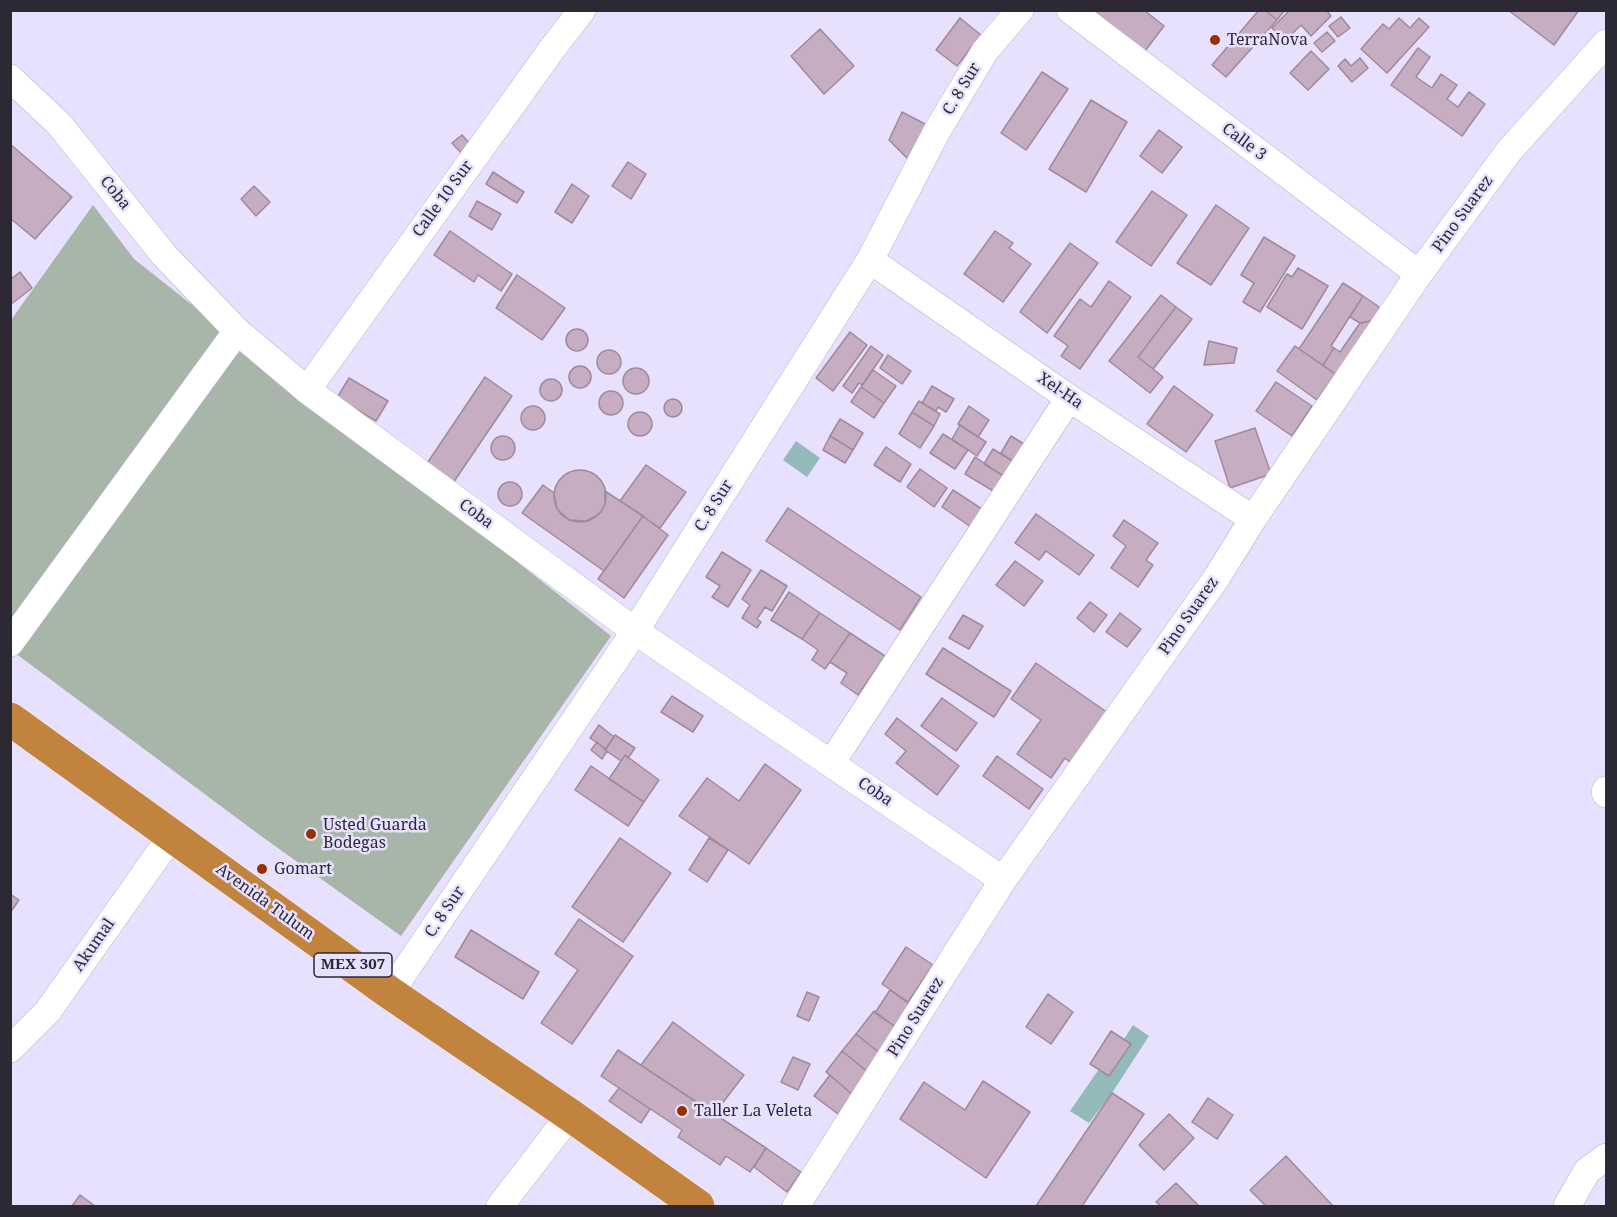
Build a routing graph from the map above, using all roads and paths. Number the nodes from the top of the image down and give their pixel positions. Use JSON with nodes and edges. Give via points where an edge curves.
{"nodes":[{"id":1,"x":582,"y":10,"type":"edge"},
{"id":2,"x":1020,"y":10,"type":"edge"},
{"id":3,"x":1070,"y":10,"type":"edge"},
{"id":4,"x":1606,"y":43,"type":"edge"},
{"id":5,"x":10,"y":78,"type":"edge"},
{"id":6,"x":870,"y":260,"type":"junction"},
{"id":7,"x":1419,"y":274,"type":"junction"},
{"id":8,"x":237,"y":331,"type":"junction"},
{"id":9,"x":307,"y":390,"type":"junction"},
{"id":10,"x":1069,"y":398,"type":"junction"},
{"id":11,"x":1253,"y":519,"type":"junction"},
{"id":12,"x":635,"y":631,"type":"junction"},
{"id":13,"x":10,"y":643,"type":"edge"},
{"id":14,"x":10,"y":719,"type":"edge"},
{"id":15,"x":832,"y":762,"type":"junction"},
{"id":16,"x":172,"y":835,"type":"junction"},
{"id":17,"x":1003,"y":880,"type":"junction"},
{"id":18,"x":390,"y":993,"type":"junction"},
{"id":19,"x":10,"y":1049,"type":"edge"},
{"id":20,"x":570,"y":1115,"type":"junction"},
{"id":21,"x":1606,"y":1157,"type":"edge"},
{"id":22,"x":500,"y":1206,"type":"edge"},
{"id":23,"x":698,"y":1206,"type":"edge"},
{"id":24,"x":796,"y":1206,"type":"edge"},
{"id":25,"x":1567,"y":1206,"type":"edge"}],
"edges":[{"from":1,"to":9,"type":"street","name":"Calle 10 Sur"},
{"from":2,"to":6,"type":"street","name":"C. 8 Sur","via":[[985,51],[937,131]]},
{"from":3,"to":7,"type":"street","name":"Calle 3"},
{"from":4,"to":7,"type":"street","name":"Pino Suarez","via":[[1509,151]]},
{"from":5,"to":8,"type":"street","name":"Coba","via":[[59,124],[164,255]]},
{"from":6,"to":10,"type":"street","name":"Xel-Ha"},
{"from":6,"to":12,"type":"street","name":"C. 8 Sur"},
{"from":7,"to":11,"type":"street","name":"Pino Suarez"},
{"from":8,"to":9,"type":"street","name":"Coba"},
{"from":8,"to":13,"type":"street"},
{"from":9,"to":12,"type":"street","name":"Coba"},
{"from":10,"to":11,"type":"street","name":"Xel-Ha"},
{"from":10,"to":15,"type":"street"},
{"from":11,"to":17,"type":"street","name":"Pino Suarez","via":[[1217,577]]},
{"from":12,"to":15,"type":"street","name":"Coba"},
{"from":12,"to":18,"type":"street","name":"C. 8 Sur"},
{"from":14,"to":16,"type":"highway","name":"Avenida Tulum","number":"MEX 307"},
{"from":15,"to":17,"type":"street","name":"Coba"},
{"from":16,"to":18,"type":"highway","name":"Avenida Tulum","number":"MEX 307"},
{"from":16,"to":19,"type":"street","name":"Akumal","via":[[48,1011]]},
{"from":17,"to":24,"type":"street","name":"Pino Suarez"},
{"from":18,"to":20,"type":"highway","name":"Avenida Tulum","number":"MEX 307"},
{"from":20,"to":22,"type":"street"},
{"from":20,"to":23,"type":"highway","name":"Avenida Tulum","number":"MEX 307"},
{"from":21,"to":25,"type":"street","via":[[1587,1171]]}]}
